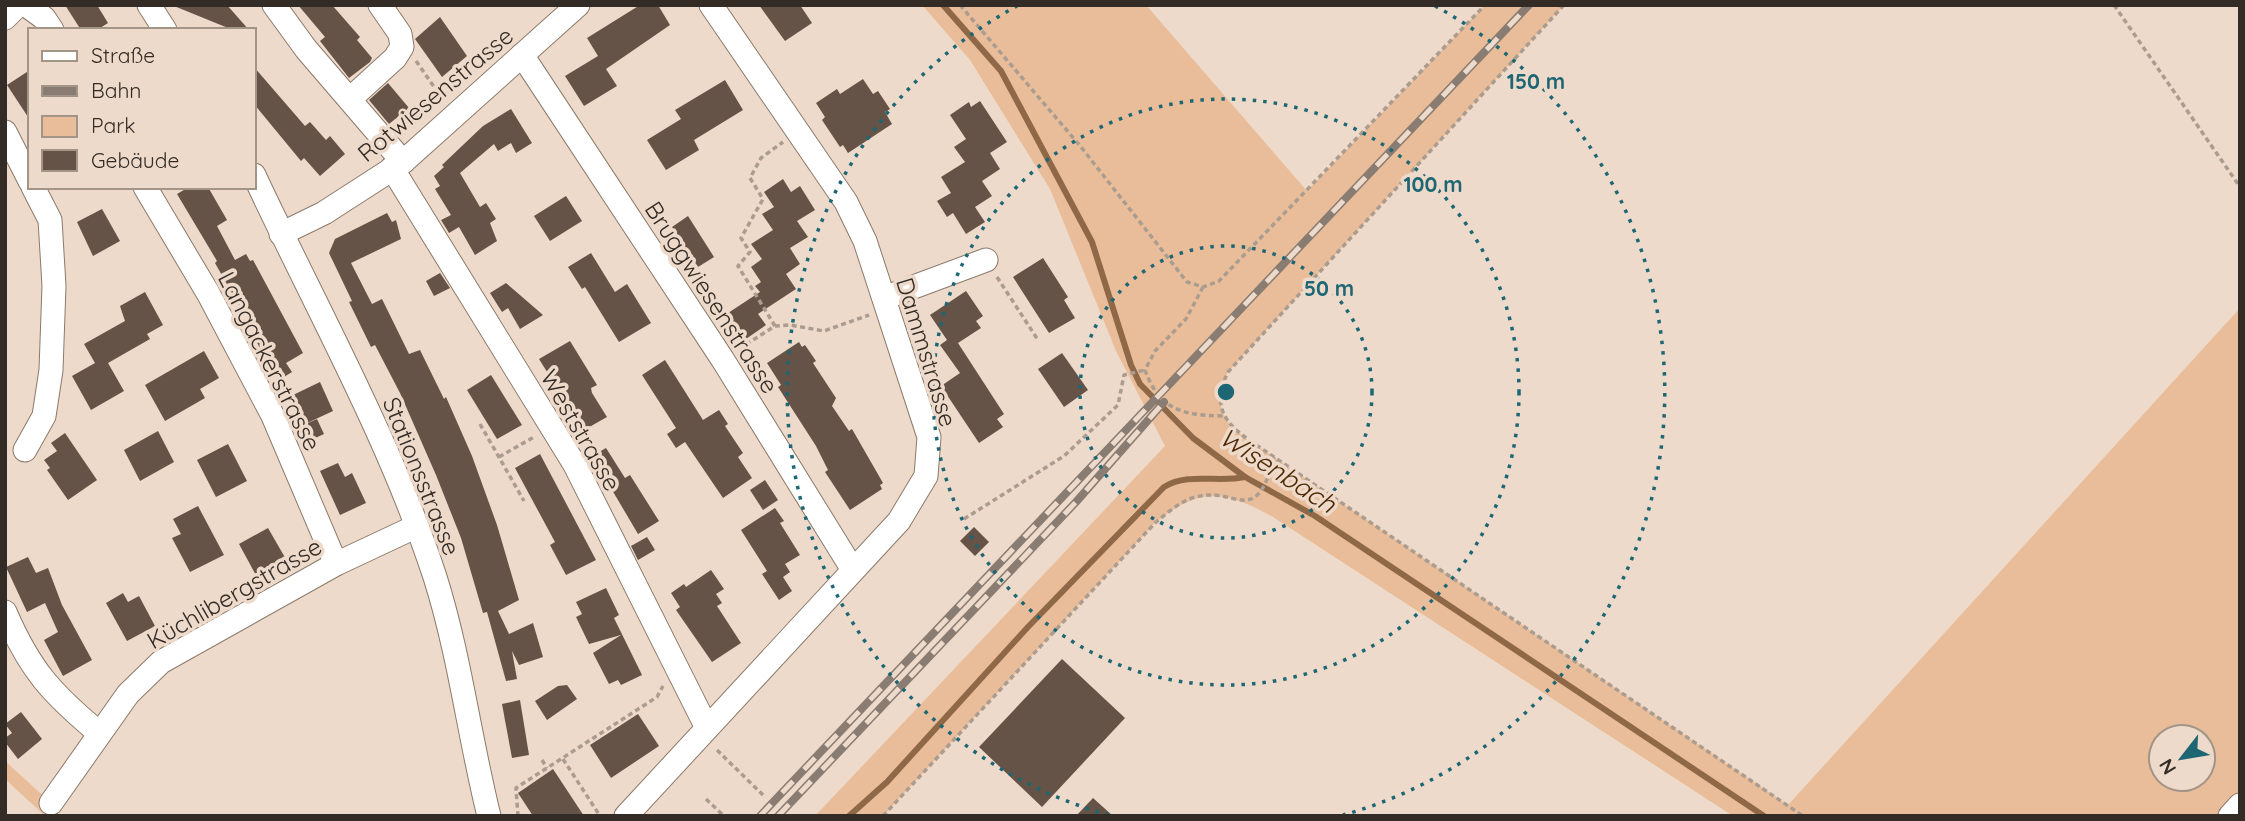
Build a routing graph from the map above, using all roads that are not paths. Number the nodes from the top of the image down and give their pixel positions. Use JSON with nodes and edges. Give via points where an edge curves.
{"nodes":[{"id":1,"x":18,"y":5,"type":"edge"},
{"id":2,"x":26,"y":5,"type":"edge"},
{"id":3,"x":149,"y":5,"type":"edge"},
{"id":4,"x":274,"y":5,"type":"edge"},
{"id":5,"x":380,"y":5,"type":"edge"},
{"id":6,"x":578,"y":5,"type":"edge"},
{"id":7,"x":710,"y":5,"type":"edge"},
{"id":8,"x":5,"y":18,"type":"edge"},
{"id":9,"x":51,"y":28,"type":"edge"},
{"id":10,"x":164,"y":28,"type":"edge"},
{"id":11,"x":522,"y":55,"type":"junction"},
{"id":12,"x":350,"y":99,"type":"junction"},
{"id":13,"x":5,"y":132,"type":"edge"},
{"id":14,"x":397,"y":165,"type":"junction"},
{"id":15,"x":28,"y":177,"type":"edge"},
{"id":16,"x":256,"y":179,"type":"edge"},
{"id":17,"x":34,"y":189,"type":"edge"},
{"id":18,"x":146,"y":189,"type":"edge"},
{"id":19,"x":281,"y":234,"type":"junction"},
{"id":20,"x":986,"y":260,"type":"road end"},
{"id":21,"x":886,"y":303,"type":"junction"},
{"id":22,"x":25,"y":450,"type":"dead end"},
{"id":23,"x":417,"y":526,"type":"junction"},
{"id":24,"x":336,"y":564,"type":"junction"},
{"id":25,"x":853,"y":570,"type":"junction"},
{"id":26,"x":5,"y":612,"type":"edge"},
{"id":27,"x":707,"y":727,"type":"junction"},
{"id":28,"x":99,"y":733,"type":"junction"},
{"id":29,"x":51,"y":803,"type":"dead end"},
{"id":30,"x":2240,"y":805,"type":"edge"},
{"id":31,"x":489,"y":816,"type":"edge"},
{"id":32,"x":626,"y":816,"type":"edge"},
{"id":33,"x":2230,"y":816,"type":"edge"}],
"edges":[{"from":1,"to":8,"type":"street"},
{"from":2,"to":9,"type":"street"},
{"from":3,"to":10,"type":"street"},
{"from":4,"to":12,"type":"street","name":"Weststrasse"},
{"from":5,"to":12,"type":"street","via":[[400,34],[402,47]]},
{"from":6,"to":11,"type":"street","name":"Rotwiesenstrasse"},
{"from":7,"to":21,"type":"street","name":"Dammstrasse","via":[[857,223]]},
{"from":11,"to":14,"type":"street","name":"Rotwiesenstrasse"},
{"from":11,"to":25,"type":"street","name":"Bruggwiesenstrasse","via":[[723,360]]},
{"from":12,"to":14,"type":"street","name":"Weststrasse"},
{"from":13,"to":15,"type":"street"},
{"from":14,"to":19,"type":"street","name":"Rotwiesenstrasse","via":[[324,213]]},
{"from":14,"to":27,"type":"street","name":"Weststrasse","via":[[575,465]]},
{"from":16,"to":19,"type":"street","name":"Stationsstrasse"},
{"from":17,"to":22,"type":"street","via":[[50,220],[51,370],[44,416]]},
{"from":18,"to":24,"type":"street","name":"Langackerstrasse","via":[[208,293],[272,416]]},
{"from":19,"to":23,"type":"street","name":"Stationsstrasse","via":[[373,420]]},
{"from":20,"to":21,"type":"street"},
{"from":21,"to":25,"type":"street","name":"Dammstrasse","via":[[929,437],[926,476],[899,521]]},
{"from":23,"to":24,"type":"street","name":"Küchlibergstrasse"},
{"from":23,"to":31,"type":"street","name":"Stationsstrasse","via":[[460,667]]},
{"from":24,"to":28,"type":"street","name":"Küchlibergstrasse","via":[[162,662],[128,694]]},
{"from":25,"to":27,"type":"street","name":"Dammstrasse"},
{"from":26,"to":28,"type":"street","via":[[35,671],[55,697]]},
{"from":27,"to":32,"type":"street","name":"Dammstrasse"},
{"from":28,"to":29,"type":"street","name":"Küchlibergstrasse"},
{"from":30,"to":33,"type":"street"}]}
